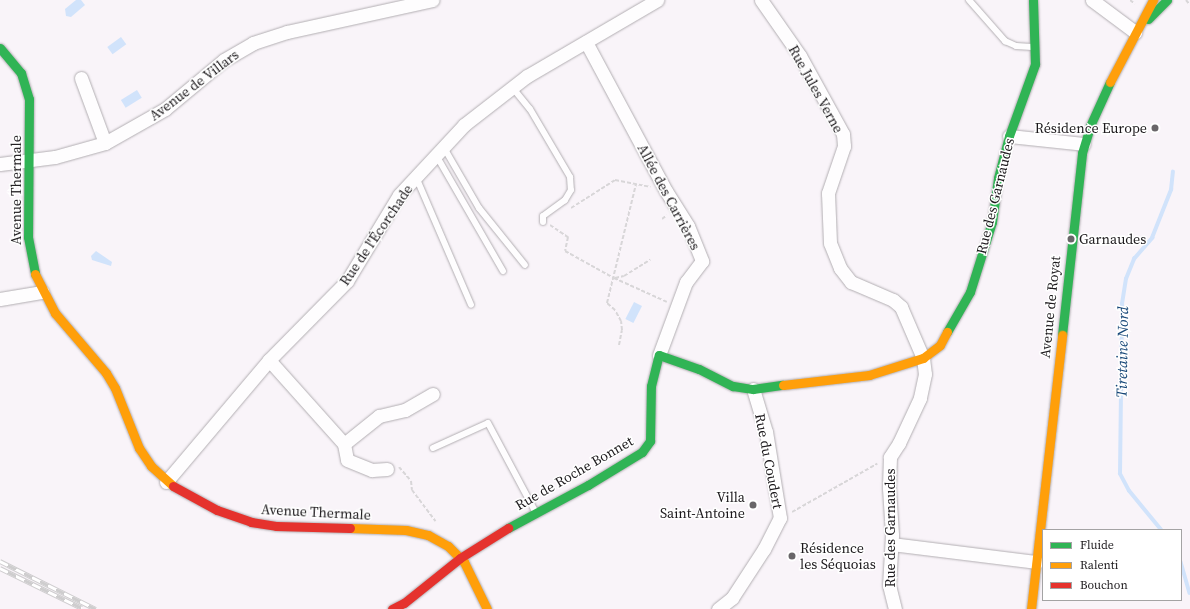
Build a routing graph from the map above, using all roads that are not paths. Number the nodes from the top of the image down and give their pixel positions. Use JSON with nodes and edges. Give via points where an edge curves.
{"nodes":[{"id":1,"x":433,"y":0,"type":"edge"},
{"id":2,"x":657,"y":0,"type":"edge"},
{"id":3,"x":761,"y":0,"type":"edge"},
{"id":4,"x":970,"y":0,"type":"edge"},
{"id":5,"x":1032,"y":0,"type":"edge"},
{"id":6,"x":1092,"y":0,"type":"edge"},
{"id":7,"x":1153,"y":0,"type":"edge"},
{"id":8,"x":1167,"y":0,"type":"edge"},
{"id":9,"x":1143,"y":21,"type":"junction"},
{"id":10,"x":1135,"y":32,"type":"junction"},
{"id":11,"x":586,"y":42,"type":"junction"},
{"id":12,"x":1034,"y":47,"type":"junction"},
{"id":13,"x":0,"y":48,"type":"edge"},
{"id":14,"x":81,"y":78,"type":"dead end"},
{"id":15,"x":512,"y":87,"type":"junction"},
{"id":16,"x":1009,"y":136,"type":"junction"},
{"id":17,"x":105,"y":143,"type":"junction"},
{"id":18,"x":1084,"y":144,"type":"junction"},
{"id":19,"x":439,"y":151,"type":"junction"},
{"id":20,"x":29,"y":161,"type":"junction"},
{"id":21,"x":0,"y":164,"type":"edge"},
{"id":22,"x":416,"y":177,"type":"junction"},
{"id":23,"x":543,"y":222,"type":"dead end"},
{"id":24,"x":526,"y":265,"type":"dead end"},
{"id":25,"x":503,"y":270,"type":"dead end"},
{"id":26,"x":42,"y":292,"type":"junction"},
{"id":27,"x":0,"y":299,"type":"edge"},
{"id":28,"x":471,"y":306,"type":"dead end"},
{"id":29,"x":659,"y":355,"type":"junction"},
{"id":30,"x":923,"y":358,"type":"junction"},
{"id":31,"x":269,"y":360,"type":"junction"},
{"id":32,"x":753,"y":389,"type":"junction"},
{"id":33,"x":433,"y":394,"type":"dead end"},
{"id":34,"x":344,"y":444,"type":"junction"},
{"id":35,"x":433,"y":448,"type":"dead end"},
{"id":36,"x":392,"y":466,"type":"road end"},
{"id":37,"x":166,"y":482,"type":"junction"},
{"id":38,"x":535,"y":512,"type":"junction"},
{"id":39,"x":892,"y":544,"type":"junction"},
{"id":40,"x":460,"y":558,"type":"junction"},
{"id":41,"x":1036,"y":562,"type":"junction"},
{"id":42,"x":392,"y":609,"type":"edge"},
{"id":43,"x":487,"y":609,"type":"edge"},
{"id":44,"x":718,"y":609,"type":"edge"},
{"id":45,"x":895,"y":609,"type":"edge"},
{"id":46,"x":1031,"y":609,"type":"edge"}],
"edges":[{"from":1,"to":17,"type":"street","name":"Avenue de Villars","via":[[287,32],[253,43],[224,60],[166,109]]},
{"from":2,"to":11,"type":"street","name":"Rue de l'Écorchade"},
{"from":3,"to":30,"type":"street","name":"Rue Jules Verne","via":[[800,56],[843,134],[844,146],[828,193],[830,243],[840,268],[851,282],[893,300],[901,307]]},
{"from":4,"to":12,"type":"lane","via":[[1005,41],[1016,46]]},
{"from":5,"to":12,"type":"main road","name":"Rue des Garnaudes"},
{"from":6,"to":10,"type":"street"},
{"from":7,"to":9,"type":"main road","name":"Avenue de Royat","via":[[1145,11]]},
{"from":8,"to":9,"type":"main road","name":"Avenue de Royat","via":[[1153,16]]},
{"from":9,"to":10,"type":"main road","name":"Avenue de Royat"},
{"from":10,"to":18,"type":"main road","name":"Avenue de Royat"},
{"from":11,"to":15,"type":"street","name":"Rue de l'Écorchade"},
{"from":11,"to":29,"type":"street","name":"Allée des Carrières","via":[[666,191],[688,226],[702,261],[686,282]]},
{"from":12,"to":16,"type":"main road","name":"Rue des Garnaudes","via":[[1035,64]]},
{"from":13,"to":20,"type":"main road","name":"Avenue Thermale","via":[[17,65],[27,89],[30,122]]},
{"from":14,"to":17,"type":"street"},
{"from":15,"to":19,"type":"street","name":"Rue de l'Écorchade","via":[[482,109]]},
{"from":15,"to":23,"type":"lane","via":[[530,109],[570,177],[571,190],[565,200],[542,216]]},
{"from":16,"to":18,"type":"street"},
{"from":16,"to":30,"type":"main road","name":"Rue des Garnaudes","via":[[998,178],[992,222],[970,292],[940,345]]},
{"from":17,"to":20,"type":"street","name":"Avenue de Villars","via":[[64,156]]},
{"from":18,"to":41,"type":"main road","name":"Avenue de Royat","via":[[1076,187]]},
{"from":19,"to":22,"type":"street","name":"Rue de l'Écorchade"},
{"from":19,"to":24,"type":"lane","via":[[479,208]]},
{"from":19,"to":25,"type":"lane"},
{"from":20,"to":21,"type":"street","name":"Avenue de Villars"},
{"from":20,"to":26,"type":"main road","name":"Avenue Thermale","via":[[29,249],[35,276]]},
{"from":22,"to":28,"type":"lane"},
{"from":22,"to":31,"type":"street","name":"Rue de l'Écorchade","via":[[399,195],[347,281]]},
{"from":26,"to":27,"type":"street"},
{"from":26,"to":37,"type":"main road","name":"Avenue Thermale","via":[[55,313],[106,373],[139,448]]},
{"from":29,"to":32,"type":"main road","via":[[699,369],[732,386]]},
{"from":29,"to":38,"type":"main road","name":"Rue de Roche Bonnet","via":[[651,386],[650,441],[642,452],[588,485]]},
{"from":30,"to":32,"type":"main road","via":[[869,375],[827,378]]},
{"from":30,"to":39,"type":"street","name":"Rue des Garnaudes","via":[[925,374],[920,398],[890,457]]},
{"from":31,"to":34,"type":"street"},
{"from":31,"to":37,"type":"street","name":"Rue de l'Écorchade"},
{"from":32,"to":44,"type":"street","name":"Rue du Coudert","via":[[766,432],[780,518],[764,549],[732,598]]},
{"from":33,"to":34,"type":"street","via":[[405,410],[379,416]]},
{"from":34,"to":36,"type":"street","via":[[347,460],[372,470]]},
{"from":35,"to":38,"type":"lane","via":[[488,423]]},
{"from":37,"to":40,"type":"main road","name":"Avenue Thermale","via":[[203,504],[251,522],[276,526],[406,530],[432,537],[448,546]]},
{"from":38,"to":40,"type":"main road","name":"Rue de Roche Bonnet"},
{"from":39,"to":41,"type":"street"},
{"from":39,"to":45,"type":"street","name":"Rue des Garnaudes","via":[[889,585]]},
{"from":40,"to":42,"type":"main road","name":"Rue de Roche Bonnet","via":[[404,603]]},
{"from":40,"to":43,"type":"main road","name":"Avenue Thermale","via":[[473,577]]},
{"from":41,"to":46,"type":"main road","name":"Avenue de Royat"}]}
